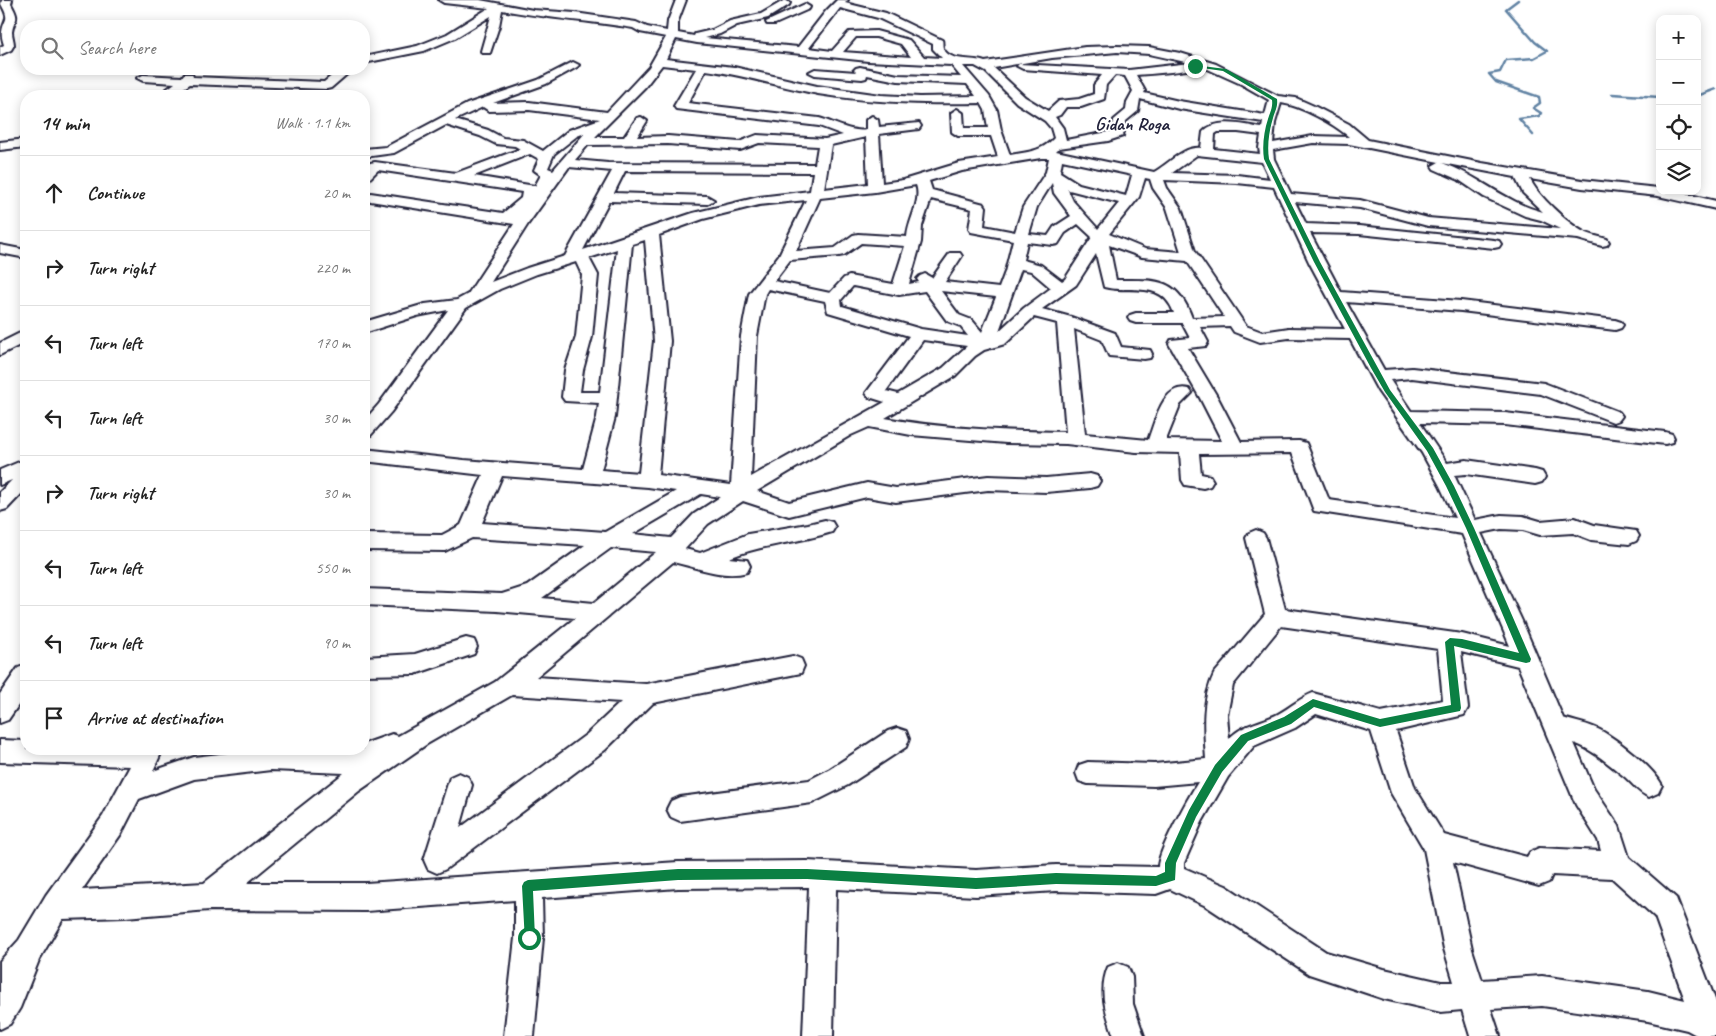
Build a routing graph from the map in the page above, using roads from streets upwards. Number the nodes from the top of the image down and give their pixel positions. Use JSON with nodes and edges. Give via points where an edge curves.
{"nodes":[{"id":1,"x":7,"y":0,"type":"edge"},
{"id":2,"x":444,"y":0,"type":"edge"},
{"id":3,"x":681,"y":0,"type":"edge"},
{"id":4,"x":785,"y":3,"type":"dead end"},
{"id":5,"x":841,"y":3,"type":"edge"},
{"id":6,"x":497,"y":7,"type":"junction"},
{"id":7,"x":805,"y":7,"type":"dead end"},
{"id":8,"x":559,"y":15,"type":"junction"},
{"id":9,"x":860,"y":22,"type":"junction"},
{"id":10,"x":580,"y":26,"type":"dead end"},
{"id":11,"x":672,"y":35,"type":"junction"},
{"id":12,"x":690,"y":39,"type":"junction"},
{"id":13,"x":735,"y":43,"type":"junction"},
{"id":14,"x":802,"y":50,"type":"junction"},
{"id":15,"x":486,"y":51,"type":"dead end"},
{"id":16,"x":0,"y":52,"type":"edge"},
{"id":17,"x":835,"y":54,"type":"junction"},
{"id":18,"x":868,"y":58,"type":"junction"},
{"id":19,"x":370,"y":59,"type":"edge"},
{"id":20,"x":658,"y":61,"type":"junction"},
{"id":21,"x":922,"y":61,"type":"junction"},
{"id":22,"x":955,"y":64,"type":"junction"},
{"id":23,"x":573,"y":65,"type":"dead end"},
{"id":24,"x":988,"y":65,"type":"junction"},
{"id":25,"x":703,"y":66,"type":"junction"},
{"id":26,"x":1074,"y":70,"type":"junction"},
{"id":27,"x":1224,"y":70,"type":"junction"},
{"id":28,"x":814,"y":72,"type":"dead end"},
{"id":29,"x":1112,"y":72,"type":"junction"},
{"id":30,"x":861,"y":73,"type":"junction"},
{"id":31,"x":1129,"y":73,"type":"junction"},
{"id":32,"x":218,"y":75,"type":"edge"},
{"id":33,"x":340,"y":75,"type":"edge"},
{"id":34,"x":188,"y":76,"type":"junction"},
{"id":35,"x":143,"y":78,"type":"dead end"},
{"id":36,"x":971,"y":80,"type":"junction"},
{"id":37,"x":207,"y":81,"type":"junction"},
{"id":38,"x":1101,"y":82,"type":"junction"},
{"id":39,"x":233,"y":83,"type":"junction"},
{"id":40,"x":800,"y":85,"type":"junction"},
{"id":41,"x":327,"y":86,"type":"junction"},
{"id":42,"x":170,"y":90,"type":"edge"},
{"id":43,"x":197,"y":90,"type":"edge"},
{"id":44,"x":236,"y":90,"type":"edge"},
{"id":45,"x":329,"y":90,"type":"edge"},
{"id":46,"x":854,"y":96,"type":"junction"},
{"id":47,"x":1100,"y":96,"type":"junction"},
{"id":48,"x":1135,"y":98,"type":"junction"},
{"id":49,"x":985,"y":99,"type":"junction"},
{"id":50,"x":1275,"y":99,"type":"junction"},
{"id":51,"x":471,"y":107,"type":"junction"},
{"id":52,"x":957,"y":113,"type":"dead end"},
{"id":53,"x":1047,"y":116,"type":"junction"},
{"id":54,"x":604,"y":120,"type":"junction"},
{"id":55,"x":641,"y":120,"type":"dead end"},
{"id":56,"x":446,"y":121,"type":"junction"},
{"id":57,"x":832,"y":125,"type":"junction"},
{"id":58,"x":872,"y":125,"type":"junction"},
{"id":59,"x":915,"y":126,"type":"dead end"},
{"id":60,"x":996,"y":132,"type":"junction"},
{"id":61,"x":853,"y":136,"type":"junction"},
{"id":62,"x":628,"y":140,"type":"junction"},
{"id":63,"x":668,"y":140,"type":"junction"},
{"id":64,"x":1268,"y":140,"type":"junction"},
{"id":65,"x":586,"y":141,"type":"junction"},
{"id":66,"x":825,"y":143,"type":"junction"},
{"id":67,"x":20,"y":144,"type":"edge"},
{"id":68,"x":1364,"y":144,"type":"junction"},
{"id":69,"x":2,"y":147,"type":"edge"},
{"id":70,"x":530,"y":150,"type":"junction"},
{"id":71,"x":1051,"y":151,"type":"junction"},
{"id":72,"x":1406,"y":151,"type":"junction"},
{"id":73,"x":370,"y":152,"type":"edge"},
{"id":74,"x":1208,"y":152,"type":"junction"},
{"id":75,"x":545,"y":157,"type":"junction"},
{"id":76,"x":1005,"y":159,"type":"junction"},
{"id":77,"x":565,"y":163,"type":"junction"},
{"id":78,"x":621,"y":167,"type":"junction"},
{"id":79,"x":714,"y":168,"type":"junction"},
{"id":80,"x":820,"y":168,"type":"junction"},
{"id":81,"x":370,"y":171,"type":"edge"},
{"id":82,"x":1054,"y":173,"type":"junction"},
{"id":83,"x":1148,"y":174,"type":"junction"},
{"id":84,"x":1521,"y":174,"type":"junction"},
{"id":85,"x":458,"y":177,"type":"junction"},
{"id":86,"x":924,"y":186,"type":"junction"},
{"id":87,"x":875,"y":188,"type":"junction"},
{"id":88,"x":1283,"y":191,"type":"junction"},
{"id":89,"x":813,"y":195,"type":"junction"},
{"id":90,"x":606,"y":196,"type":"junction"},
{"id":91,"x":370,"y":197,"type":"edge"},
{"id":92,"x":527,"y":200,"type":"junction"},
{"id":93,"x":707,"y":200,"type":"dead end"},
{"id":94,"x":1128,"y":201,"type":"junction"},
{"id":95,"x":1716,"y":205,"type":"edge"},
{"id":96,"x":506,"y":218,"type":"junction"},
{"id":97,"x":1073,"y":219,"type":"junction"},
{"id":98,"x":523,"y":221,"type":"junction"},
{"id":99,"x":1567,"y":227,"type":"junction"},
{"id":100,"x":1302,"y":228,"type":"junction"},
{"id":101,"x":652,"y":233,"type":"junction"},
{"id":102,"x":1579,"y":235,"type":"junction"},
{"id":103,"x":1100,"y":236,"type":"junction"},
{"id":104,"x":1020,"y":237,"type":"junction"},
{"id":105,"x":625,"y":241,"type":"junction"},
{"id":106,"x":914,"y":242,"type":"junction"},
{"id":107,"x":1602,"y":242,"type":"dead end"},
{"id":108,"x":1494,"y":244,"type":"dead end"},
{"id":109,"x":0,"y":250,"type":"edge"},
{"id":110,"x":20,"y":253,"type":"edge"},
{"id":111,"x":786,"y":256,"type":"junction"},
{"id":112,"x":955,"y":256,"type":"dead end"},
{"id":113,"x":576,"y":257,"type":"junction"},
{"id":114,"x":1192,"y":257,"type":"junction"},
{"id":115,"x":908,"y":262,"type":"junction"},
{"id":116,"x":1015,"y":263,"type":"junction"},
{"id":117,"x":764,"y":283,"type":"junction"},
{"id":118,"x":932,"y":285,"type":"junction"},
{"id":119,"x":1062,"y":289,"type":"junction"},
{"id":120,"x":899,"y":290,"type":"junction"},
{"id":121,"x":1004,"y":293,"type":"junction"},
{"id":122,"x":1336,"y":296,"type":"junction"},
{"id":123,"x":833,"y":298,"type":"junction"},
{"id":124,"x":467,"y":302,"type":"junction"},
{"id":125,"x":1030,"y":311,"type":"junction"},
{"id":126,"x":1136,"y":318,"type":"dead end"},
{"id":127,"x":1065,"y":320,"type":"junction"},
{"id":128,"x":1187,"y":320,"type":"junction"},
{"id":129,"x":1232,"y":321,"type":"junction"},
{"id":130,"x":1615,"y":325,"type":"dead end"},
{"id":131,"x":370,"y":326,"type":"edge"},
{"id":132,"x":920,"y":334,"type":"junction"},
{"id":133,"x":1356,"y":334,"type":"junction"},
{"id":134,"x":20,"y":338,"type":"edge"},
{"id":135,"x":983,"y":344,"type":"junction"},
{"id":136,"x":0,"y":350,"type":"edge"},
{"id":137,"x":1144,"y":354,"type":"dead end"},
{"id":138,"x":1379,"y":376,"type":"junction"},
{"id":139,"x":1183,"y":393,"type":"dead end"},
{"id":140,"x":608,"y":398,"type":"junction"},
{"id":141,"x":900,"y":401,"type":"junction"},
{"id":142,"x":1613,"y":416,"type":"dead end"},
{"id":143,"x":1405,"y":417,"type":"junction"},
{"id":144,"x":867,"y":421,"type":"junction"},
{"id":145,"x":370,"y":425,"type":"edge"},
{"id":146,"x":1665,"y":438,"type":"dead end"},
{"id":147,"x":1076,"y":439,"type":"junction"},
{"id":148,"x":1154,"y":446,"type":"junction"},
{"id":149,"x":1189,"y":448,"type":"junction"},
{"id":150,"x":1235,"y":448,"type":"junction"},
{"id":151,"x":370,"y":456,"type":"edge"},
{"id":152,"x":20,"y":469,"type":"edge"},
{"id":153,"x":495,"y":470,"type":"junction"},
{"id":154,"x":1441,"y":470,"type":"junction"},
{"id":155,"x":590,"y":477,"type":"junction"},
{"id":156,"x":1535,"y":477,"type":"dead end"},
{"id":157,"x":0,"y":478,"type":"edge"},
{"id":158,"x":648,"y":480,"type":"junction"},
{"id":159,"x":1090,"y":481,"type":"dead end"},
{"id":160,"x":1203,"y":481,"type":"dead end"},
{"id":161,"x":20,"y":484,"type":"edge"},
{"id":162,"x":698,"y":487,"type":"junction"},
{"id":163,"x":740,"y":493,"type":"junction"},
{"id":164,"x":0,"y":504,"type":"edge"},
{"id":165,"x":825,"y":527,"type":"dead end"},
{"id":166,"x":1470,"y":528,"type":"junction"},
{"id":167,"x":468,"y":530,"type":"junction"},
{"id":168,"x":1629,"y":536,"type":"dead end"},
{"id":169,"x":1256,"y":538,"type":"dead end"},
{"id":170,"x":607,"y":540,"type":"junction"},
{"id":171,"x":370,"y":542,"type":"edge"},
{"id":172,"x":671,"y":549,"type":"junction"},
{"id":173,"x":702,"y":561,"type":"junction"},
{"id":174,"x":740,"y":566,"type":"dead end"},
{"id":175,"x":370,"y":598,"type":"edge"},
{"id":176,"x":497,"y":602,"type":"junction"},
{"id":177,"x":597,"y":612,"type":"junction"},
{"id":178,"x":1276,"y":616,"type":"junction"},
{"id":179,"x":1450,"y":642,"type":"junction"},
{"id":180,"x":466,"y":647,"type":"dead end"},
{"id":181,"x":1526,"y":659,"type":"junction"},
{"id":182,"x":370,"y":666,"type":"edge"},
{"id":183,"x":793,"y":666,"type":"dead end"},
{"id":184,"x":20,"y":684,"type":"edge"},
{"id":185,"x":508,"y":686,"type":"junction"},
{"id":186,"x":646,"y":694,"type":"junction"},
{"id":187,"x":0,"y":712,"type":"edge"},
{"id":188,"x":1380,"y":723,"type":"junction"},
{"id":189,"x":1554,"y":726,"type":"junction"},
{"id":190,"x":418,"y":736,"type":"junction"},
{"id":191,"x":898,"y":739,"type":"dead end"},
{"id":192,"x":370,"y":748,"type":"edge"},
{"id":193,"x":0,"y":751,"type":"edge"},
{"id":194,"x":20,"y":751,"type":"edge"},
{"id":195,"x":148,"y":755,"type":"edge"},
{"id":196,"x":338,"y":756,"type":"edge"},
{"id":197,"x":1219,"y":769,"type":"junction"},
{"id":198,"x":1088,"y":773,"type":"dead end"},
{"id":199,"x":459,"y":785,"type":"dead end"},
{"id":200,"x":1649,"y":785,"type":"dead end"},
{"id":201,"x":130,"y":790,"type":"junction"},
{"id":202,"x":680,"y":809,"type":"dead end"},
{"id":203,"x":1436,"y":846,"type":"junction"},
{"id":204,"x":1618,"y":865,"type":"junction"},
{"id":205,"x":823,"y":875,"type":"junction"},
{"id":206,"x":1171,"y":876,"type":"junction"},
{"id":207,"x":528,"y":886,"type":"junction"},
{"id":208,"x":209,"y":896,"type":"junction"},
{"id":209,"x":56,"y":905,"type":"junction"},
{"id":210,"x":29,"y":950,"type":"junction"},
{"id":211,"x":1118,"y":977,"type":"dead end"},
{"id":212,"x":0,"y":982,"type":"edge"},
{"id":213,"x":1474,"y":995,"type":"junction"},
{"id":214,"x":0,"y":1014,"type":"edge"},
{"id":215,"x":1715,"y":1031,"type":"edge"},
{"id":216,"x":519,"y":1036,"type":"edge"},
{"id":217,"x":818,"y":1036,"type":"edge"},
{"id":218,"x":1129,"y":1036,"type":"edge"},
{"id":219,"x":1485,"y":1036,"type":"edge"}],
"edges":[{"from":1,"to":16,"type":"street","via":[[12,20],[7,32],[9,45]]},
{"from":2,"to":6,"type":"street"},
{"from":3,"to":11,"type":"street"},
{"from":4,"to":12,"type":"street","via":[[764,16]]},
{"from":5,"to":9,"type":"street"},
{"from":5,"to":14,"type":"street"},
{"from":6,"to":8,"type":"street"},
{"from":6,"to":15,"type":"street"},
{"from":6,"to":19,"type":"street","via":[[451,36],[420,49]]},
{"from":7,"to":13,"type":"street","via":[[754,27]]},
{"from":8,"to":10,"type":"street"},
{"from":8,"to":11,"type":"street","via":[[636,25],[644,30]]},
{"from":9,"to":17,"type":"street"},
{"from":9,"to":21,"type":"street","via":[[876,34],[905,42]]},
{"from":9,"to":22,"type":"street","via":[[889,18],[938,42],[938,49]]},
{"from":11,"to":12,"type":"street"},
{"from":11,"to":20,"type":"street"},
{"from":12,"to":13,"type":"street"},
{"from":13,"to":14,"type":"street"},
{"from":14,"to":17,"type":"street"},
{"from":17,"to":18,"type":"street"},
{"from":18,"to":21,"type":"street"},
{"from":18,"to":30,"type":"street"},
{"from":20,"to":25,"type":"street"},
{"from":20,"to":54,"type":"street","via":[[650,74]]},
{"from":21,"to":22,"type":"street"},
{"from":22,"to":24,"type":"street"},
{"from":22,"to":36,"type":"street"},
{"from":23,"to":51,"type":"street","via":[[542,82]]},
{"from":24,"to":26,"type":"street"},
{"from":24,"to":27,"type":"street","via":[[1074,50],[1115,48],[1172,54]]},
{"from":24,"to":53,"type":"street","via":[[1020,99]]},
{"from":25,"to":40,"type":"street"},
{"from":25,"to":57,"type":"street","via":[[680,106]]},
{"from":26,"to":29,"type":"street"},
{"from":26,"to":38,"type":"street"},
{"from":27,"to":31,"type":"street","via":[[1187,66]]},
{"from":27,"to":50,"type":"street"},
{"from":28,"to":30,"type":"street"},
{"from":29,"to":31,"type":"street"},
{"from":29,"to":38,"type":"street"},
{"from":30,"to":36,"type":"street","via":[[898,78]]},
{"from":30,"to":46,"type":"street","via":[[861,85]]},
{"from":31,"to":48,"type":"street","via":[[1139,89]]},
{"from":32,"to":37,"type":"street"},
{"from":33,"to":41,"type":"street"},
{"from":34,"to":35,"type":"street"},
{"from":34,"to":37,"type":"street"},
{"from":34,"to":42,"type":"street"},
{"from":34,"to":43,"type":"street"},
{"from":36,"to":49,"type":"street"},
{"from":37,"to":39,"type":"street"},
{"from":38,"to":47,"type":"street"},
{"from":39,"to":41,"type":"street"},
{"from":39,"to":44,"type":"street"},
{"from":40,"to":46,"type":"street"},
{"from":40,"to":57,"type":"street","via":[[822,108]]},
{"from":41,"to":45,"type":"street"},
{"from":46,"to":49,"type":"street","via":[[899,100]]},
{"from":47,"to":48,"type":"street"},
{"from":47,"to":53,"type":"street","via":[[1081,103],[1063,104]]},
{"from":48,"to":64,"type":"street","via":[[1179,105]]},
{"from":48,"to":71,"type":"street","via":[[1132,111],[1120,120],[1116,135]]},
{"from":49,"to":60,"type":"street"},
{"from":50,"to":64,"type":"street"},
{"from":50,"to":68,"type":"street","via":[[1292,101],[1310,109],[1345,127]]},
{"from":51,"to":54,"type":"street","via":[[529,106],[585,111],[592,119]]},
{"from":51,"to":56,"type":"street"},
{"from":52,"to":60,"type":"street","via":[[958,132]]},
{"from":53,"to":71,"type":"street","via":[[1055,123],[1060,139]]},
{"from":54,"to":65,"type":"street"},
{"from":54,"to":75,"type":"street","via":[[573,133]]},
{"from":55,"to":62,"type":"street"},
{"from":56,"to":70,"type":"street","via":[[500,141],[518,143]]},
{"from":56,"to":73,"type":"street","via":[[389,150]]},
{"from":57,"to":61,"type":"street"},
{"from":58,"to":59,"type":"street"},
{"from":58,"to":61,"type":"street"},
{"from":58,"to":87,"type":"street"},
{"from":60,"to":76,"type":"street"},
{"from":61,"to":66,"type":"street"},
{"from":62,"to":63,"type":"street"},
{"from":62,"to":65,"type":"street"},
{"from":63,"to":66,"type":"street","via":[[740,146],[756,139]]},
{"from":63,"to":79,"type":"street","via":[[694,161]]},
{"from":64,"to":68,"type":"street","via":[[1347,139]]},
{"from":64,"to":74,"type":"street"},
{"from":64,"to":74,"type":"street","via":[[1231,127],[1215,128],[1209,132]]},
{"from":64,"to":88,"type":"street"},
{"from":65,"to":77,"type":"street"},
{"from":66,"to":80,"type":"street"},
{"from":67,"to":69,"type":"street"},
{"from":68,"to":72,"type":"street"},
{"from":70,"to":75,"type":"street"},
{"from":70,"to":85,"type":"street"},
{"from":71,"to":76,"type":"street"},
{"from":71,"to":82,"type":"street"},
{"from":71,"to":83,"type":"street"},
{"from":72,"to":84,"type":"street"},
{"from":72,"to":99,"type":"street","via":[[1464,178],[1489,194]]},
{"from":74,"to":83,"type":"street","via":[[1194,151],[1171,168]]},
{"from":75,"to":92,"type":"street","via":[[541,170],[549,174],[540,190]]},
{"from":76,"to":86,"type":"street","via":[[959,167]]},
{"from":77,"to":78,"type":"street"},
{"from":77,"to":98,"type":"street"},
{"from":78,"to":79,"type":"street"},
{"from":78,"to":90,"type":"street"},
{"from":79,"to":80,"type":"street"},
{"from":80,"to":89,"type":"street","via":[[817,190]]},
{"from":81,"to":85,"type":"street","via":[[375,166]]},
{"from":82,"to":94,"type":"street","via":[[1074,188]]},
{"from":82,"to":97,"type":"street","via":[[1068,203],[1067,214]]},
{"from":82,"to":104,"type":"street","via":[[1030,207]]},
{"from":83,"to":88,"type":"street","via":[[1229,179]]},
{"from":83,"to":94,"type":"street"},
{"from":83,"to":114,"type":"street","via":[[1174,208]]},
{"from":84,"to":95,"type":"street","via":[[1658,192]]},
{"from":84,"to":99,"type":"street","via":[[1528,190]]},
{"from":85,"to":92,"type":"street","via":[[530,189]]},
{"from":86,"to":87,"type":"street"},
{"from":86,"to":104,"type":"street","via":[[979,207],[976,229]]},
{"from":86,"to":106,"type":"street"},
{"from":87,"to":89,"type":"street"},
{"from":88,"to":100,"type":"street"},
{"from":88,"to":102,"type":"street","via":[[1384,209],[1412,220]]},
{"from":89,"to":101,"type":"street","via":[[759,200],[698,216]]},
{"from":89,"to":111,"type":"street"},
{"from":90,"to":93,"type":"street"},
{"from":90,"to":113,"type":"street"},
{"from":91,"to":96,"type":"street"},
{"from":92,"to":96,"type":"street"},
{"from":94,"to":103,"type":"street"},
{"from":96,"to":98,"type":"street"},
{"from":97,"to":103,"type":"street"},
{"from":97,"to":104,"type":"street","via":[[1059,230],[1053,241]]},
{"from":98,"to":124,"type":"street"},
{"from":99,"to":102,"type":"street"},
{"from":100,"to":108,"type":"street","via":[[1359,230]]},
{"from":100,"to":122,"type":"street"},
{"from":101,"to":105,"type":"street"},
{"from":101,"to":158,"type":"street","via":[[662,341]]},
{"from":102,"to":107,"type":"street"},
{"from":103,"to":114,"type":"street","via":[[1142,253]]},
{"from":103,"to":119,"type":"street","via":[[1071,282]]},
{"from":103,"to":128,"type":"street","via":[[1109,284],[1156,285],[1178,301]]},
{"from":104,"to":116,"type":"street"},
{"from":105,"to":113,"type":"street"},
{"from":105,"to":140,"type":"street"},
{"from":106,"to":111,"type":"street","via":[[858,238],[839,252]]},
{"from":106,"to":115,"type":"street"},
{"from":109,"to":110,"type":"street"},
{"from":111,"to":117,"type":"street"},
{"from":112,"to":118,"type":"street"},
{"from":113,"to":124,"type":"street","via":[[532,271]]},
{"from":113,"to":140,"type":"street","via":[[590,275],[584,337],[570,397]]},
{"from":114,"to":129,"type":"street"},
{"from":115,"to":118,"type":"street"},
{"from":115,"to":120,"type":"street"},
{"from":116,"to":119,"type":"street","via":[[1036,268]]},
{"from":116,"to":121,"type":"street"},
{"from":117,"to":123,"type":"street"},
{"from":117,"to":163,"type":"street","via":[[757,294],[750,336]]},
{"from":118,"to":120,"type":"street"},
{"from":118,"to":121,"type":"street"},
{"from":118,"to":135,"type":"street","via":[[954,318],[966,323]]},
{"from":119,"to":125,"type":"street"},
{"from":120,"to":123,"type":"street","via":[[849,281]]},
{"from":121,"to":135,"type":"street"},
{"from":122,"to":130,"type":"street","via":[[1461,306]]},
{"from":122,"to":133,"type":"street"},
{"from":123,"to":132,"type":"street","via":[[834,309]]},
{"from":124,"to":131,"type":"street","via":[[431,308]]},
{"from":124,"to":145,"type":"street"},
{"from":125,"to":127,"type":"street"},
{"from":125,"to":135,"type":"street","via":[[999,340]]},
{"from":126,"to":128,"type":"street","via":[[1154,325]]},
{"from":127,"to":137,"type":"street","via":[[1109,337],[1115,352]]},
{"from":127,"to":147,"type":"street"},
{"from":128,"to":129,"type":"street"},
{"from":128,"to":150,"type":"street","via":[[1200,342],[1177,344]]},
{"from":129,"to":133,"type":"street","via":[[1240,330],[1260,337],[1288,333]]},
{"from":132,"to":135,"type":"street"},
{"from":132,"to":141,"type":"street","via":[[875,393]]},
{"from":133,"to":138,"type":"street"},
{"from":134,"to":136,"type":"street"},
{"from":135,"to":141,"type":"street","via":[[969,352],[949,372]]},
{"from":138,"to":142,"type":"street","via":[[1412,373],[1544,389]]},
{"from":138,"to":143,"type":"street"},
{"from":139,"to":148,"type":"street","via":[[1172,402]]},
{"from":140,"to":155,"type":"street"},
{"from":141,"to":144,"type":"street"},
{"from":143,"to":146,"type":"street","via":[[1505,420]]},
{"from":143,"to":154,"type":"street"},
{"from":144,"to":147,"type":"street","via":[[1006,437]]},
{"from":144,"to":163,"type":"street"},
{"from":147,"to":148,"type":"street"},
{"from":148,"to":149,"type":"street"},
{"from":149,"to":150,"type":"street"},
{"from":149,"to":160,"type":"street","via":[[1192,480]]},
{"from":150,"to":166,"type":"street","via":[[1299,447],[1321,506]]},
{"from":151,"to":153,"type":"street"},
{"from":152,"to":157,"type":"street"},
{"from":153,"to":155,"type":"street"},
{"from":153,"to":167,"type":"street"},
{"from":154,"to":156,"type":"street","via":[[1466,467]]},
{"from":154,"to":166,"type":"street"},
{"from":155,"to":158,"type":"street"},
{"from":158,"to":162,"type":"street"},
{"from":159,"to":163,"type":"street","via":[[1046,485],[988,483],[896,495],[867,490],[789,509]]},
{"from":161,"to":164,"type":"street"},
{"from":162,"to":163,"type":"street"},
{"from":162,"to":170,"type":"street"},
{"from":163,"to":172,"type":"street","via":[[701,519]]},
{"from":165,"to":173,"type":"street","via":[[748,542]]},
{"from":166,"to":168,"type":"street","via":[[1501,522],[1545,529],[1575,525],[1591,532]]},
{"from":166,"to":181,"type":"street"},
{"from":167,"to":170,"type":"street"},
{"from":167,"to":171,"type":"street","via":[[445,543]]},
{"from":169,"to":178,"type":"street"},
{"from":170,"to":172,"type":"street"},
{"from":170,"to":176,"type":"street","via":[[533,593]]},
{"from":172,"to":173,"type":"street"},
{"from":172,"to":177,"type":"street"},
{"from":173,"to":174,"type":"street"},
{"from":175,"to":176,"type":"street"},
{"from":176,"to":177,"type":"street"},
{"from":177,"to":185,"type":"street"},
{"from":178,"to":179,"type":"street"},
{"from":178,"to":197,"type":"street","via":[[1222,681],[1215,715]]},
{"from":179,"to":181,"type":"street"},
{"from":179,"to":188,"type":"street","via":[[1456,708]]},
{"from":180,"to":182,"type":"street","via":[[415,664]]},
{"from":181,"to":189,"type":"street"},
{"from":183,"to":186,"type":"street"},
{"from":184,"to":187,"type":"street"},
{"from":185,"to":186,"type":"street"},
{"from":185,"to":190,"type":"street"},
{"from":186,"to":199,"type":"street","via":[[596,742],[438,860]]},
{"from":188,"to":197,"type":"street","via":[[1313,703],[1287,720],[1245,738]]},
{"from":188,"to":203,"type":"street","via":[[1404,793]]},
{"from":189,"to":200,"type":"street","via":[[1592,738],[1635,770]]},
{"from":189,"to":204,"type":"street","via":[[1585,797],[1610,835]]},
{"from":190,"to":192,"type":"street"},
{"from":190,"to":208,"type":"street","via":[[350,783]]},
{"from":191,"to":202,"type":"street","via":[[812,791]]},
{"from":193,"to":194,"type":"street"},
{"from":195,"to":201,"type":"street"},
{"from":196,"to":201,"type":"street","via":[[271,759],[194,768]]},
{"from":197,"to":198,"type":"street","via":[[1154,775]]},
{"from":197,"to":206,"type":"street","via":[[1192,814],[1171,863]]},
{"from":201,"to":209,"type":"street","via":[[112,824]]},
{"from":203,"to":204,"type":"street","via":[[1539,873],[1539,860]]},
{"from":203,"to":213,"type":"street","via":[[1458,948]]},
{"from":204,"to":215,"type":"street","via":[[1666,908],[1700,1001]]},
{"from":205,"to":206,"type":"street","via":[[976,883],[1056,878],[1156,881]]},
{"from":205,"to":207,"type":"street","via":[[678,874]]},
{"from":205,"to":217,"type":"street"},
{"from":206,"to":213,"type":"street","via":[[1216,896],[1319,964],[1441,997]]},
{"from":207,"to":208,"type":"street","via":[[366,897]]},
{"from":207,"to":216,"type":"street","via":[[529,938]]},
{"from":208,"to":209,"type":"street"},
{"from":209,"to":210,"type":"street"},
{"from":210,"to":212,"type":"street"},
{"from":210,"to":214,"type":"street","via":[[10,998]]},
{"from":211,"to":218,"type":"street","via":[[1118,1004]]},
{"from":213,"to":215,"type":"street","via":[[1542,991],[1648,1006],[1692,1016]]},
{"from":213,"to":219,"type":"street"}]}
